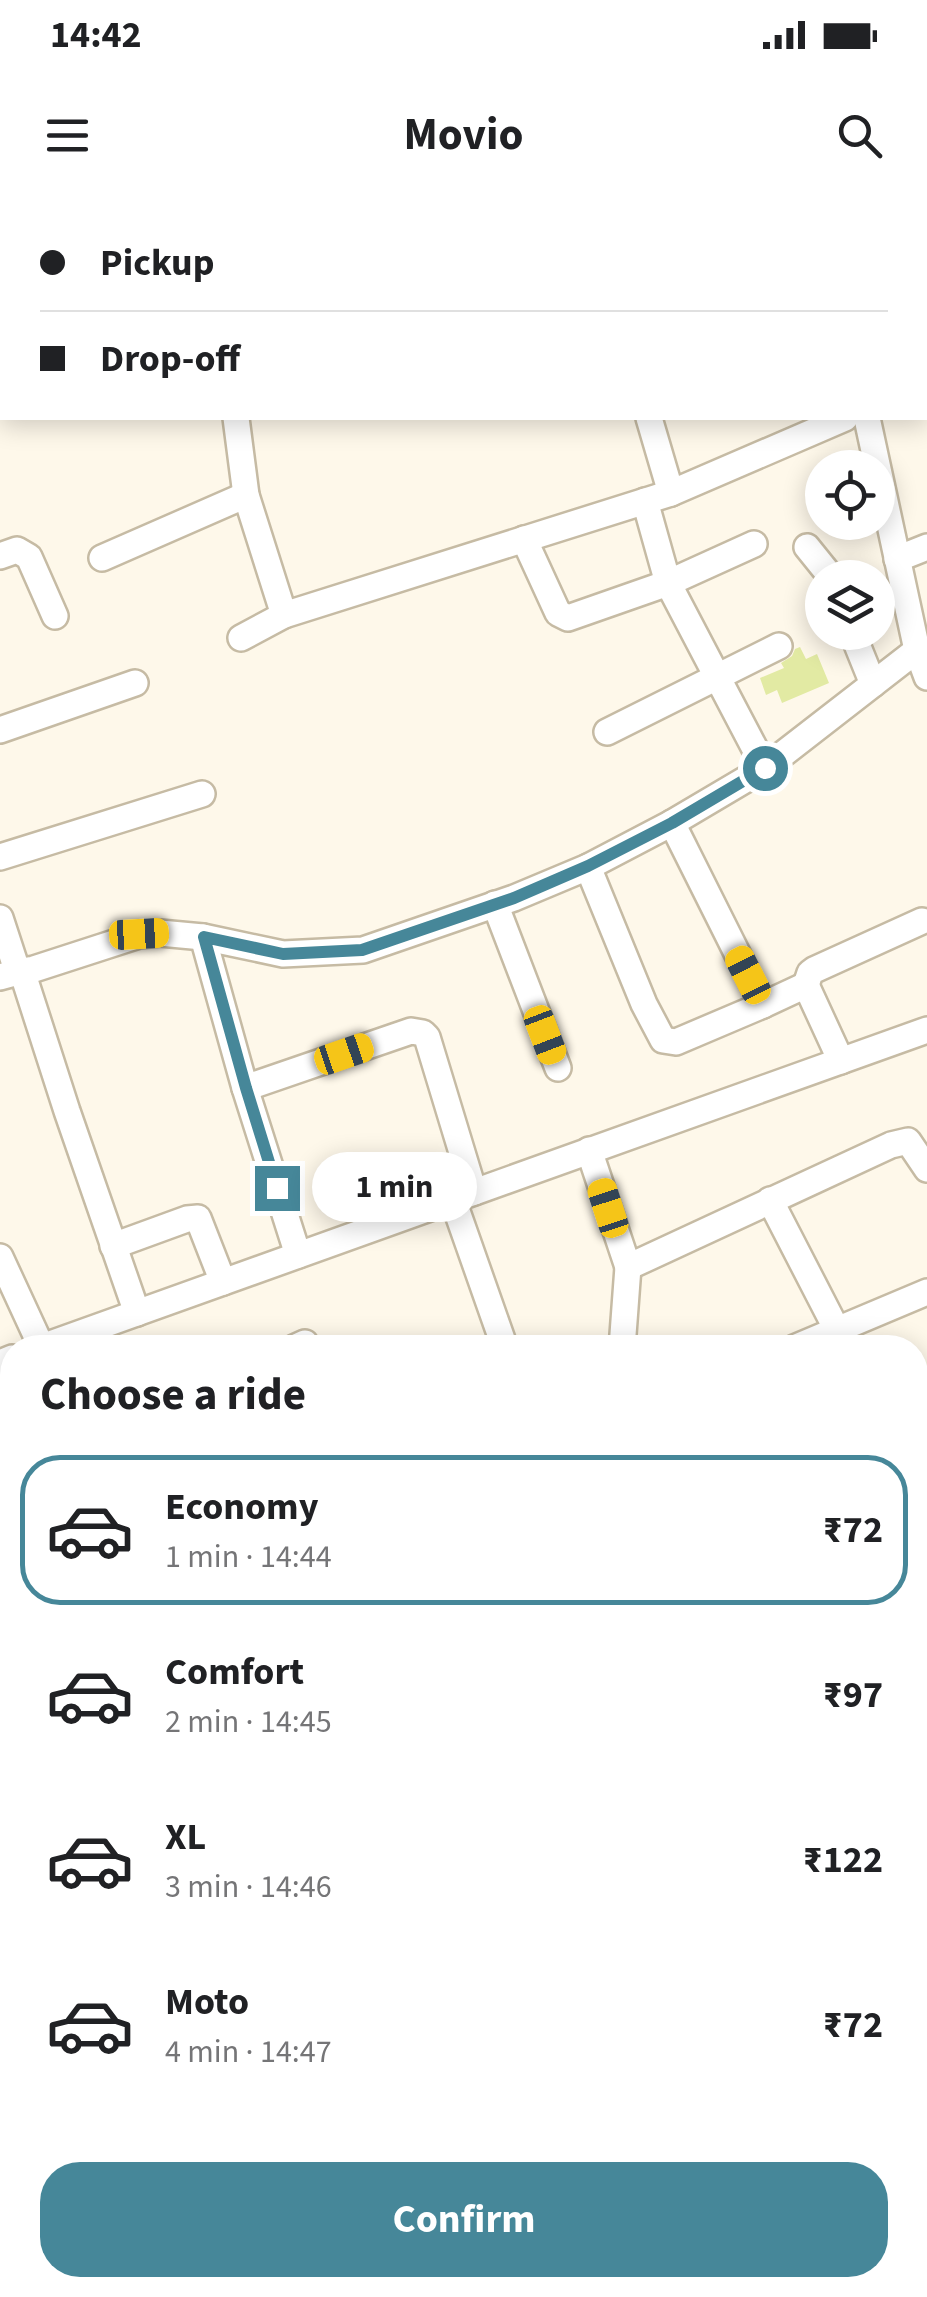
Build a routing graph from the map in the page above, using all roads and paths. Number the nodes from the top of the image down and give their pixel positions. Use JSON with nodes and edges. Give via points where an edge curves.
{"nodes":[{"id":1,"x":236,"y":420,"type":"edge"},
{"id":2,"x":650,"y":420,"type":"edge"},
{"id":3,"x":840,"y":420,"type":"edge"},
{"id":4,"x":867,"y":420,"type":"edge"},
{"id":5,"x":671,"y":493,"type":"junction"},
{"id":6,"x":246,"y":495,"type":"junction"},
{"id":7,"x":644,"y":501,"type":"junction"},
{"id":8,"x":524,"y":539,"type":"junction"},
{"id":9,"x":754,"y":544,"type":"dead end"},
{"id":10,"x":927,"y":547,"type":"edge"},
{"id":11,"x":807,"y":548,"type":"dead end"},
{"id":12,"x":0,"y":556,"type":"edge"},
{"id":13,"x":102,"y":558,"type":"dead end"},
{"id":14,"x":898,"y":559,"type":"junction"},
{"id":15,"x":817,"y":560,"type":"edge"},
{"id":16,"x":668,"y":583,"type":"junction"},
{"id":17,"x":284,"y":615,"type":"junction"},
{"id":18,"x":55,"y":616,"type":"dead end"},
{"id":19,"x":919,"y":636,"type":"edge"},
{"id":20,"x":241,"y":638,"type":"dead end"},
{"id":21,"x":779,"y":646,"type":"dead end"},
{"id":22,"x":859,"y":650,"type":"edge"},
{"id":23,"x":716,"y":676,"type":"junction"},
{"id":24,"x":927,"y":676,"type":"edge"},
{"id":25,"x":135,"y":683,"type":"dead end"},
{"id":26,"x":873,"y":684,"type":"junction"},
{"id":27,"x":0,"y":730,"type":"edge"},
{"id":28,"x":607,"y":732,"type":"dead end"},
{"id":29,"x":765,"y":768,"type":"junction"},
{"id":30,"x":202,"y":794,"type":"dead end"},
{"id":31,"x":672,"y":823,"type":"junction"},
{"id":32,"x":0,"y":856,"type":"edge"},
{"id":33,"x":588,"y":866,"type":"junction"},
{"id":34,"x":495,"y":904,"type":"junction"},
{"id":35,"x":0,"y":918,"type":"edge"},
{"id":36,"x":922,"y":921,"type":"dead end"},
{"id":37,"x":204,"y":937,"type":"junction"},
{"id":38,"x":11,"y":974,"type":"edge"},
{"id":39,"x":806,"y":984,"type":"junction"},
{"id":40,"x":763,"y":1006,"type":"junction"},
{"id":41,"x":927,"y":1030,"type":"edge"},
{"id":42,"x":841,"y":1060,"type":"junction"},
{"id":43,"x":558,"y":1068,"type":"dead end"},
{"id":44,"x":246,"y":1088,"type":"junction"},
{"id":45,"x":590,"y":1150,"type":"junction"},
{"id":46,"x":926,"y":1165,"type":"edge"},
{"id":47,"x":463,"y":1196,"type":"junction"},
{"id":48,"x":770,"y":1200,"type":"junction"},
{"id":49,"x":113,"y":1246,"type":"junction"},
{"id":50,"x":298,"y":1255,"type":"junction"},
{"id":51,"x":0,"y":1257,"type":"edge"},
{"id":52,"x":628,"y":1267,"type":"junction"},
{"id":53,"x":223,"y":1282,"type":"junction"},
{"id":54,"x":927,"y":1292,"type":"edge"},
{"id":55,"x":137,"y":1313,"type":"junction"},
{"id":56,"x":838,"y":1330,"type":"junction"},
{"id":57,"x":36,"y":1335,"type":"edge"},
{"id":58,"x":75,"y":1335,"type":"edge"},
{"id":59,"x":501,"y":1335,"type":"edge"},
{"id":60,"x":623,"y":1335,"type":"edge"},
{"id":61,"x":826,"y":1335,"type":"edge"}],
"edges":[{"from":1,"to":6,"type":"street"},
{"from":2,"to":5,"type":"street"},
{"from":3,"to":5,"type":"street"},
{"from":4,"to":14,"type":"street"},
{"from":5,"to":7,"type":"street"},
{"from":6,"to":13,"type":"street"},
{"from":6,"to":17,"type":"street"},
{"from":7,"to":8,"type":"street"},
{"from":7,"to":16,"type":"street"},
{"from":8,"to":16,"type":"street","via":[[562,617]]},
{"from":8,"to":17,"type":"street"},
{"from":9,"to":16,"type":"street"},
{"from":10,"to":14,"type":"street"},
{"from":11,"to":15,"type":"street"},
{"from":12,"to":18,"type":"street","via":[[17,550],[29,557]]},
{"from":14,"to":19,"type":"street"},
{"from":16,"to":23,"type":"street"},
{"from":17,"to":20,"type":"street"},
{"from":19,"to":24,"type":"street"},
{"from":19,"to":26,"type":"street"},
{"from":21,"to":23,"type":"street"},
{"from":22,"to":26,"type":"street"},
{"from":23,"to":28,"type":"street"},
{"from":23,"to":29,"type":"street"},
{"from":25,"to":27,"type":"street"},
{"from":26,"to":29,"type":"street"},
{"from":29,"to":31,"type":"street"},
{"from":30,"to":32,"type":"street"},
{"from":31,"to":33,"type":"street"},
{"from":31,"to":40,"type":"street"},
{"from":33,"to":34,"type":"street"},
{"from":33,"to":40,"type":"street","via":[[664,1040],[676,1042]]},
{"from":34,"to":37,"type":"street","via":[[362,950],[283,954]]},
{"from":34,"to":43,"type":"street"},
{"from":35,"to":38,"type":"street","via":[[15,964]]},
{"from":36,"to":39,"type":"street","via":[[814,970]]},
{"from":37,"to":38,"type":"street","via":[[139,934]]},
{"from":37,"to":44,"type":"street"},
{"from":38,"to":49,"type":"street"},
{"from":39,"to":40,"type":"street"},
{"from":39,"to":42,"type":"street"},
{"from":41,"to":42,"type":"street"},
{"from":42,"to":45,"type":"street"},
{"from":44,"to":47,"type":"street","via":[[410,1031],[423,1033]]},
{"from":44,"to":50,"type":"street"},
{"from":45,"to":47,"type":"street"},
{"from":45,"to":52,"type":"street"},
{"from":46,"to":48,"type":"street","via":[[902,1141]]},
{"from":47,"to":50,"type":"street"},
{"from":47,"to":59,"type":"street"},
{"from":48,"to":52,"type":"street"},
{"from":48,"to":56,"type":"street"},
{"from":49,"to":53,"type":"street","via":[[198,1218]]},
{"from":49,"to":55,"type":"street"},
{"from":50,"to":53,"type":"street"},
{"from":51,"to":57,"type":"street"},
{"from":52,"to":60,"type":"street"},
{"from":53,"to":55,"type":"street"},
{"from":54,"to":56,"type":"street"},
{"from":55,"to":58,"type":"street"},
{"from":56,"to":61,"type":"street"}]}
